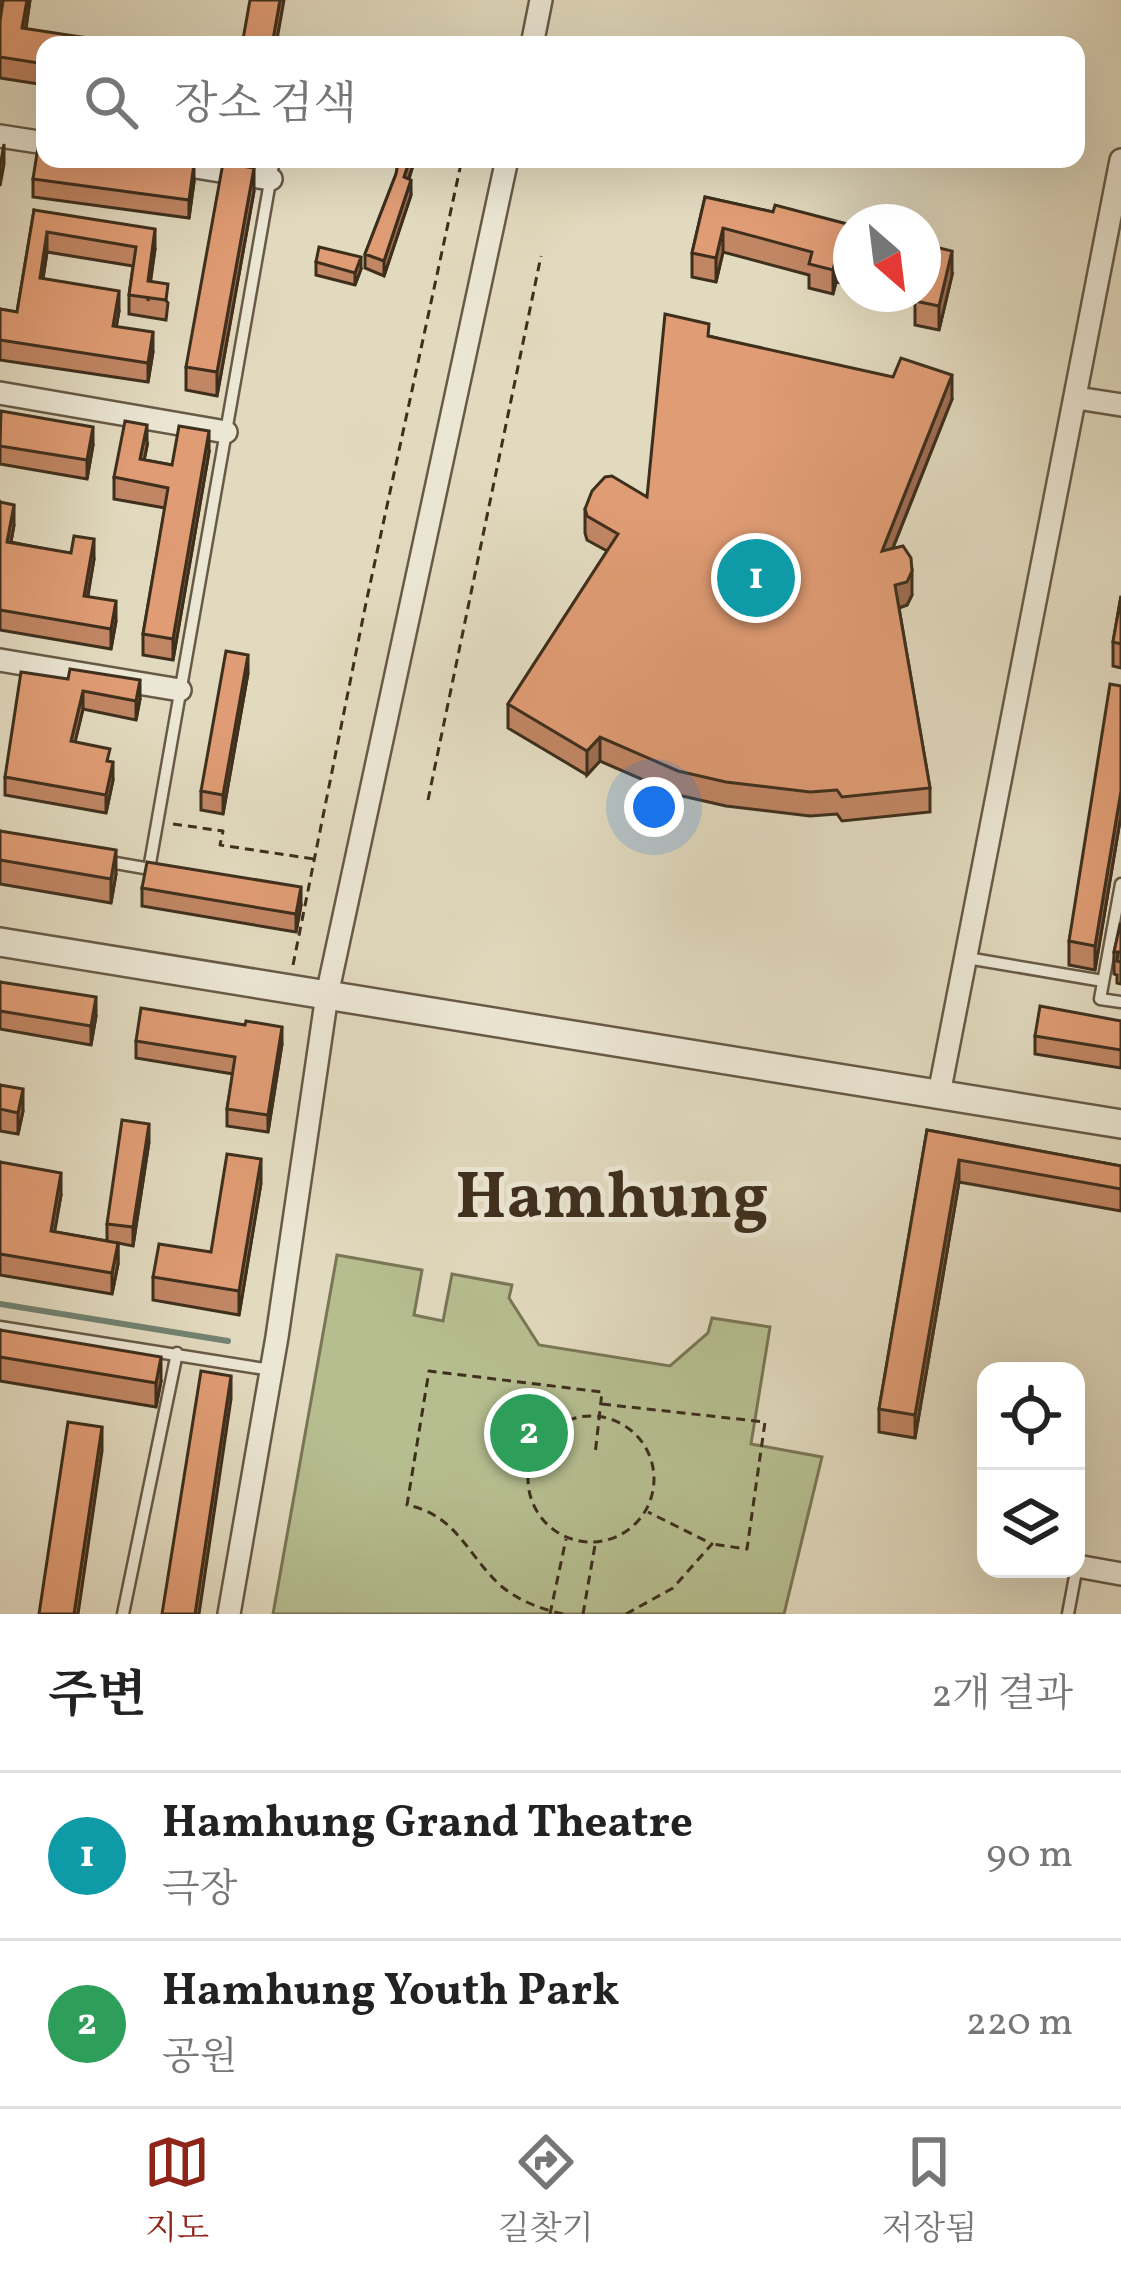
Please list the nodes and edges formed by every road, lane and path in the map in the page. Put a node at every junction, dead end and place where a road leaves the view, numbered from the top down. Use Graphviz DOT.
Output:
graph roads {
  1 [pos="542,0"];
  2 [pos="534,36"];
  3 [pos="0,136"];
  4 [pos="36,142"];
  5 [pos="1121,160"];
  6 [pos="460,168"];
  7 [pos="505,168"];
  8 [pos="272,169"];
  9 [pos="542,256"];
  10 [pos="0,393"];
  11 [pos="1077,398"];
  12 [pos="1121,405"];
  13 [pos="226,433"];
  14 [pos="0,660"];
  15 [pos="180,690"];
  16 [pos="428,800"];
  17 [pos="157,822"];
  18 [pos="85,858"];
  19 [pos="315,859"];
  20 [pos="149,869"];
  21 [pos="171,873"];
  22 [pos="1121,884"];
  23 [pos="0,942"];
  24 [pos="967,958"];
  25 [pos="1103,981"];
  26 [pos="288,990"];
  27 [pos="327,995"];
  28 [pos="1121,1002"];
  29 [pos="939,1094"];
  30 [pos="1121,1124"];
  31 [pos="0,1327"];
  32 [pos="177,1353"];
  33 [pos="272,1370"];
  34 [pos="601,1404"];
  35 [pos="599,1417"];
  36 [pos="595,1455"];
  37 [pos="645,1511"];
  38 [pos="566,1538"];
  39 [pos="596,1543"];
  40 [pos="712,1544"];
  41 [pos="1085,1567"];
  42 [pos="1121,1574"];
  43 [pos="1075,1578"];
  44 [pos="550,1612"];
  45 [pos="122,1614"];
  46 [pos="229,1614"];
  47 [pos="563,1614"];
  48 [pos="583,1614"];
  49 [pos="626,1614"];
  50 [pos="1068,1614"];
  1 -- 2 [label="street"];
  3 -- 4 [label="street"];
  5 -- 11 [label="street"];
  6 -- 19 [label="path"];
  7 -- 27 [label="street"];
  8 -- 13 [label="lane"];
  9 -- 16 [label="path"];
  10 -- 13 [label="street"];
  11 -- 12 [label="street"];
  11 -- 24 [label="street"];
  13 -- 15 [label="lane"];
  14 -- 15 [label="street"];
  15 -- 17 [label="lane"];
  17 -- 19 [label="path"];
  17 -- 20 [label="lane"];
  18 -- 20 [label="lane"];
  19 -- 26 [label="path"];
  20 -- 21 [label="lane"];
  22 -- 25 [label="lane"];
  23 -- 26 [label="street"];
  24 -- 25 [label="lane"];
  24 -- 29 [label="street"];
  25 -- 28 [label="lane"];
  26 -- 27 [label="street"];
  27 -- 29 [label="street"];
  27 -- 33 [label="street"];
  29 -- 30 [label="street"];
  31 -- 32 [label="lane"];
  32 -- 33 [label="lane"];
  32 -- 45 [label="lane"];
  33 -- 46 [label="street"];
  34 -- 35 [label="path"];
  34 -- 40 [label="path"];
  34 -- 44 [label="path"];
  35 -- 36 [label="path"];
  35 -- 37 [label="path"];
  35 -- 38 [label="path"];
  37 -- 39 [label="path"];
  37 -- 40 [label="path"];
  38 -- 39 [label="path"];
  38 -- 44 [label="path"];
  39 -- 48 [label="path"];
  40 -- 49 [label="path"];
  41 -- 42 [label="street"];
  43 -- 50 [label="lane"];
  44 -- 47 [label="path"];
}
